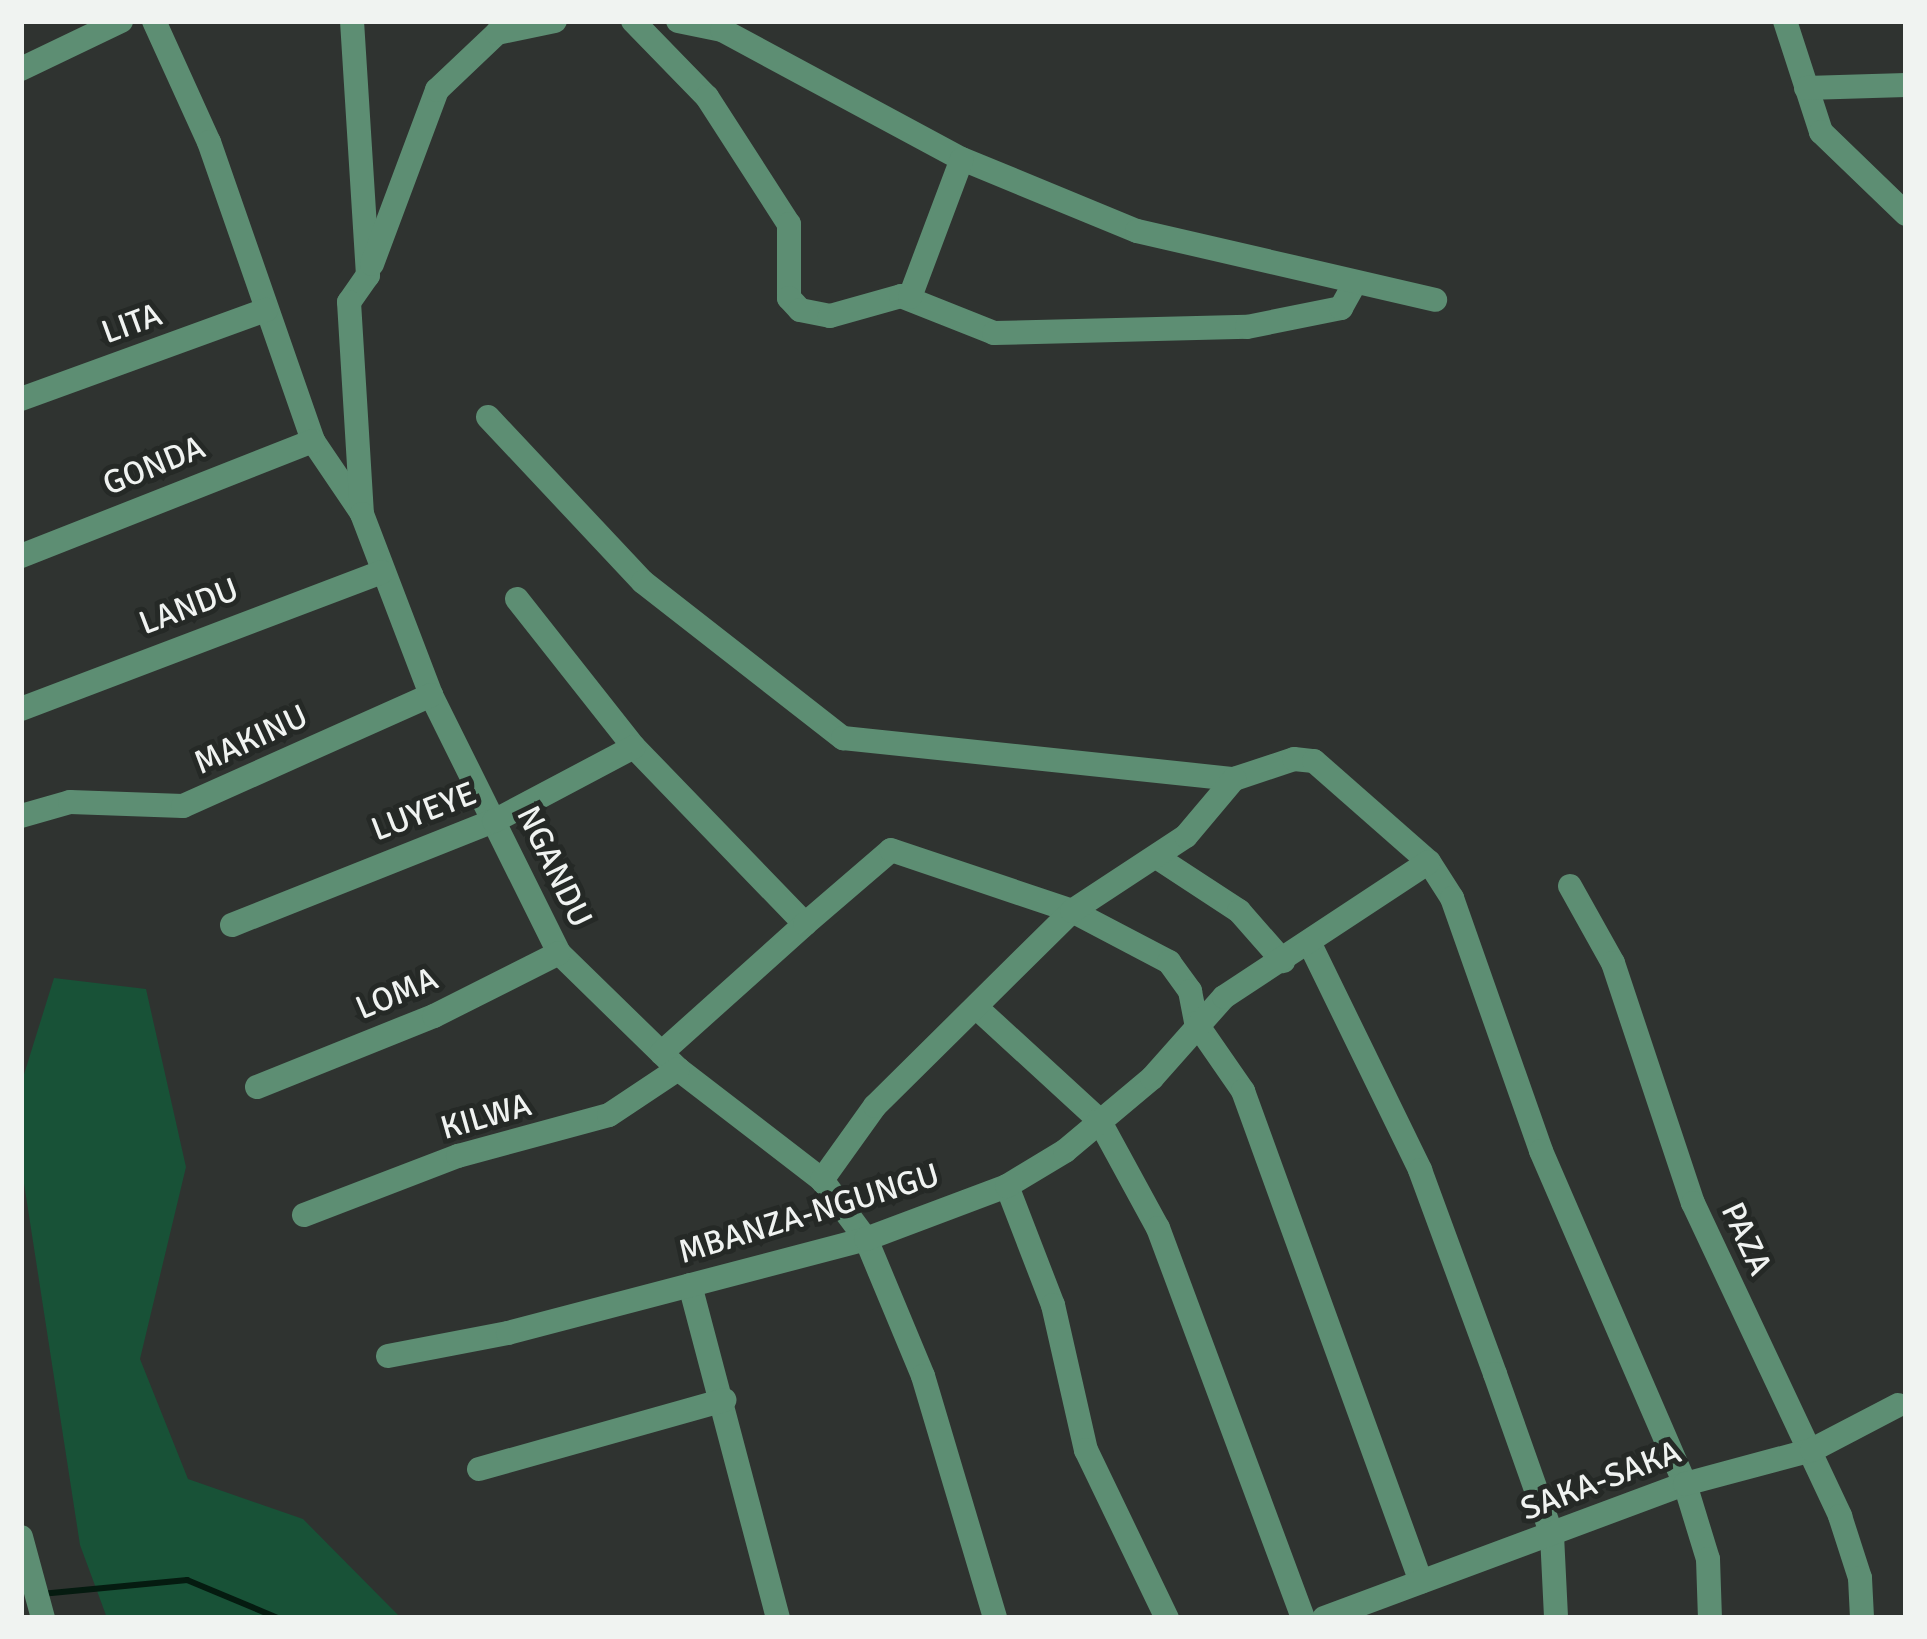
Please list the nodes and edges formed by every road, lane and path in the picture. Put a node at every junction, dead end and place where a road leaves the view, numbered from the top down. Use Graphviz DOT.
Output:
graph roads {
  1 [pos="121,21"];
  2 [pos="154,21"];
  3 [pos="352,21"];
  4 [pos="555,21"];
  5 [pos="633,21"];
  6 [pos="678,21"];
  7 [pos="1785,21"];
  8 [pos="21,69"];
  9 [pos="1906,85"];
  10 [pos="1806,88"];
  11 [pos="962,159"];
  12 [pos="1906,214"];
  13 [pos="368,275"];
  14 [pos="1355,283"];
  15 [pos="910,297"];
  16 [pos="1435,300"];
  17 [pos="266,310"];
  18 [pos="21,398"];
  19 [pos="488,417"];
  20 [pos="313,441"];
  21 [pos="362,514"];
  22 [pos="21,556"];
  23 [pos="382,572"];
  24 [pos="517,599"];
  25 [pos="431,695"];
  26 [pos="21,709"];
  27 [pos="634,747"];
  28 [pos="1234,779"];
  29 [pos="21,816"];
  30 [pos="494,821"];
  31 [pos="1158,858"];
  32 [pos="1429,862"];
  33 [pos="1570,886"];
  34 [pos="1072,911"];
  35 [pos="806,924"];
  36 [pos="232,925"];
  37 [pos="1309,942"];
  38 [pos="560,953"];
  39 [pos="1283,961"];
  40 [pos="978,1009"];
  41 [pos="1196,1023"];
  42 [pos="670,1061"];
  43 [pos="257,1087"];
  44 [pos="1099,1120"];
  45 [pos="822,1180"];
  46 [pos="1007,1186"];
  47 [pos="304,1215"];
  48 [pos="866,1239"];
  49 [pos="690,1285"];
  50 [pos="388,1356"];
  51 [pos="724,1400"];
  52 [pos="1898,1405"];
  53 [pos="1811,1450"];
  54 [pos="479,1469"];
  55 [pos="1684,1484"];
  56 [pos="1552,1535"];
  57 [pos="21,1537"];
  58 [pos="1420,1582"];
  59 [pos="1373,1610"];
  60 [pos="43,1618"];
  61 [pos="778,1618"];
  62 [pos="995,1618"];
  63 [pos="1167,1618"];
  64 [pos="1303,1618"];
  65 [pos="1324,1618"];
  66 [pos="1556,1618"];
  67 [pos="1710,1618"];
  68 [pos="1862,1618"];
  1 -- 8 [label="street"];
  2 -- 17 [label="street"];
  3 -- 13 [label="street, NGANDU"];
  4 -- 13 [label="street"];
  5 -- 15 [label="street"];
  6 -- 11 [label="street"];
  7 -- 10 [label="street"];
  9 -- 10 [label="street"];
  10 -- 12 [label="street"];
  11 -- 14 [label="street"];
  11 -- 15 [label="street"];
  13 -- 21 [label="street, NGANDU"];
  14 -- 15 [label="street"];
  14 -- 16 [label="street"];
  17 -- 18 [label="street, LITA"];
  17 -- 20 [label="street"];
  19 -- 28 [label="street"];
  20 -- 21 [label="street"];
  20 -- 22 [label="street, GONDA"];
  21 -- 23 [label="street, NGANDU"];
  23 -- 25 [label="street, NGANDU"];
  23 -- 26 [label="street, LANDU"];
  24 -- 27 [label="street"];
  25 -- 29 [label="street, MAKINU"];
  25 -- 30 [label="street, NGANDU"];
  27 -- 30 [label="street, LUYEYE"];
  27 -- 35 [label="street"];
  28 -- 31 [label="street"];
  28 -- 32 [label="street"];
  30 -- 36 [label="street, LUYEYE"];
  30 -- 38 [label="street, NGANDU"];
  31 -- 34 [label="street"];
  31 -- 39 [label="street"];
  32 -- 37 [label="street, MBANZA-NGUNGU"];
  32 -- 55 [label="street"];
  33 -- 53 [label="street, PAZA"];
  34 -- 35 [label="street, KILWA"];
  34 -- 40 [label="street"];
  34 -- 41 [label="street"];
  35 -- 42 [label="street, KILWA"];
  37 -- 39 [label="street, MBANZA-NGUNGU"];
  37 -- 56 [label="street"];
  38 -- 42 [label="street, NGANDU"];
  38 -- 43 [label="street, LOMA"];
  39 -- 41 [label="street, MBANZA-NGUNGU"];
  40 -- 44 [label="street"];
  40 -- 45 [label="street"];
  41 -- 44 [label="street, MBANZA-NGUNGU"];
  41 -- 58 [label="street"];
  42 -- 45 [label="street, NGANDU"];
  42 -- 47 [label="street, KILWA"];
  44 -- 46 [label="street, MBANZA-NGUNGU"];
  44 -- 64 [label="street"];
  45 -- 48 [label="street, NGANDU"];
  46 -- 48 [label="street, MBANZA-NGUNGU"];
  46 -- 63 [label="street"];
  48 -- 49 [label="street, MBANZA-NGUNGU"];
  48 -- 62 [label="street, NGANDU"];
  49 -- 50 [label="street, MBANZA-NGUNGU"];
  49 -- 51 [label="street"];
  51 -- 54 [label="street"];
  51 -- 61 [label="street"];
  52 -- 53 [label="street, SAKA-SAKA"];
  53 -- 55 [label="street, SAKA-SAKA"];
  53 -- 68 [label="street, PAZA"];
  55 -- 56 [label="street, SAKA-SAKA"];
  55 -- 67 [label="street"];
  56 -- 58 [label="street, SAKA-SAKA"];
  56 -- 66 [label="street"];
  57 -- 60 [label="street"];
  58 -- 59 [label="street, SAKA-SAKA"];
  59 -- 65 [label="street, SAKA-SAKA"];
}
